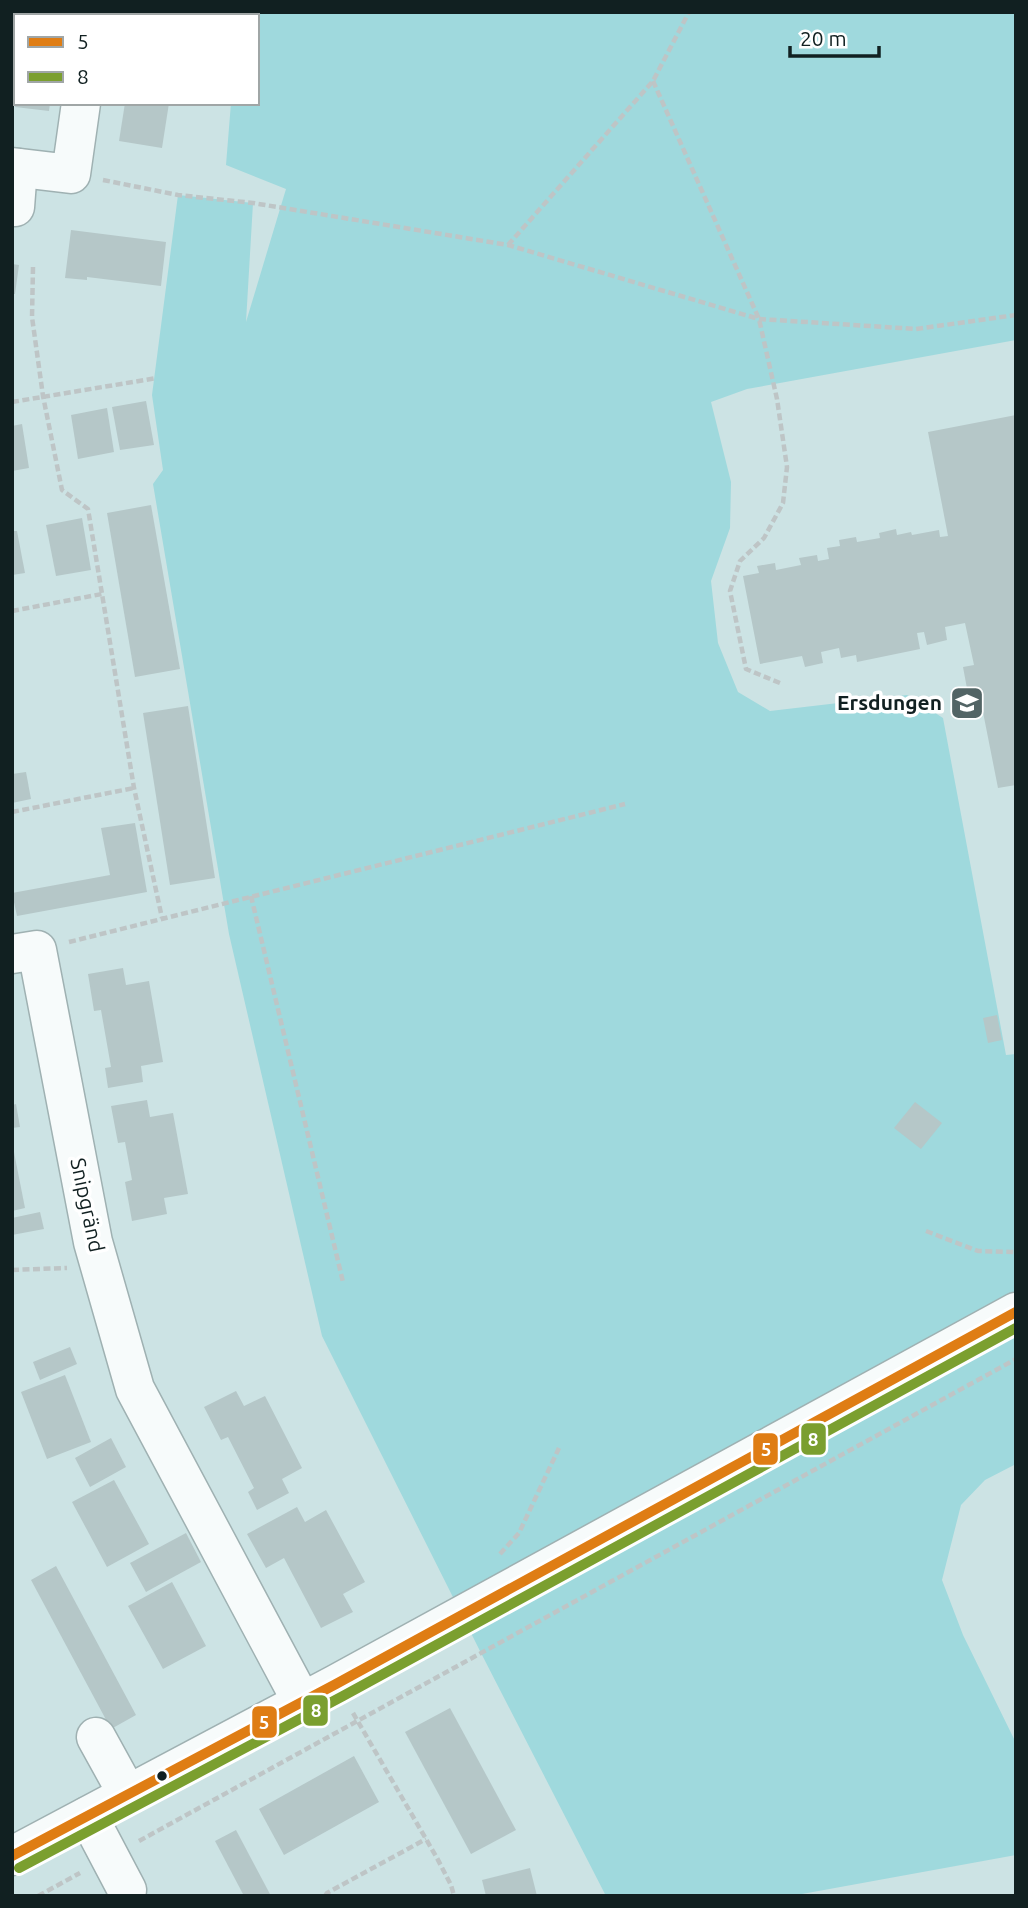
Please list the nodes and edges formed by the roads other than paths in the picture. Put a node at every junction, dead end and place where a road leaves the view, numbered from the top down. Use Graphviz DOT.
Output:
graph roads {
  1 [pos="81,105"];
  2 [pos="15,167"];
  3 [pos="15,206"];
  4 [pos="25,952"];
  5 [pos="1016,1311"];
  6 [pos="302,1702"];
  7 [pos="96,1737"];
  8 [pos="128,1795"];
  9 [pos="88,1816"];
  10 [pos="12,1856"];
  11 [pos="118,1873"];
  1 -- 2 [label="street"];
  2 -- 3 [label="street"];
  4 -- 6 [label="street, Snipgränd"];
  5 -- 6 [label="street"];
  6 -- 8 [label="street"];
  7 -- 8 [label="street"];
  8 -- 9 [label="street"];
  9 -- 10 [label="street"];
  9 -- 11 [label="street"];
}
